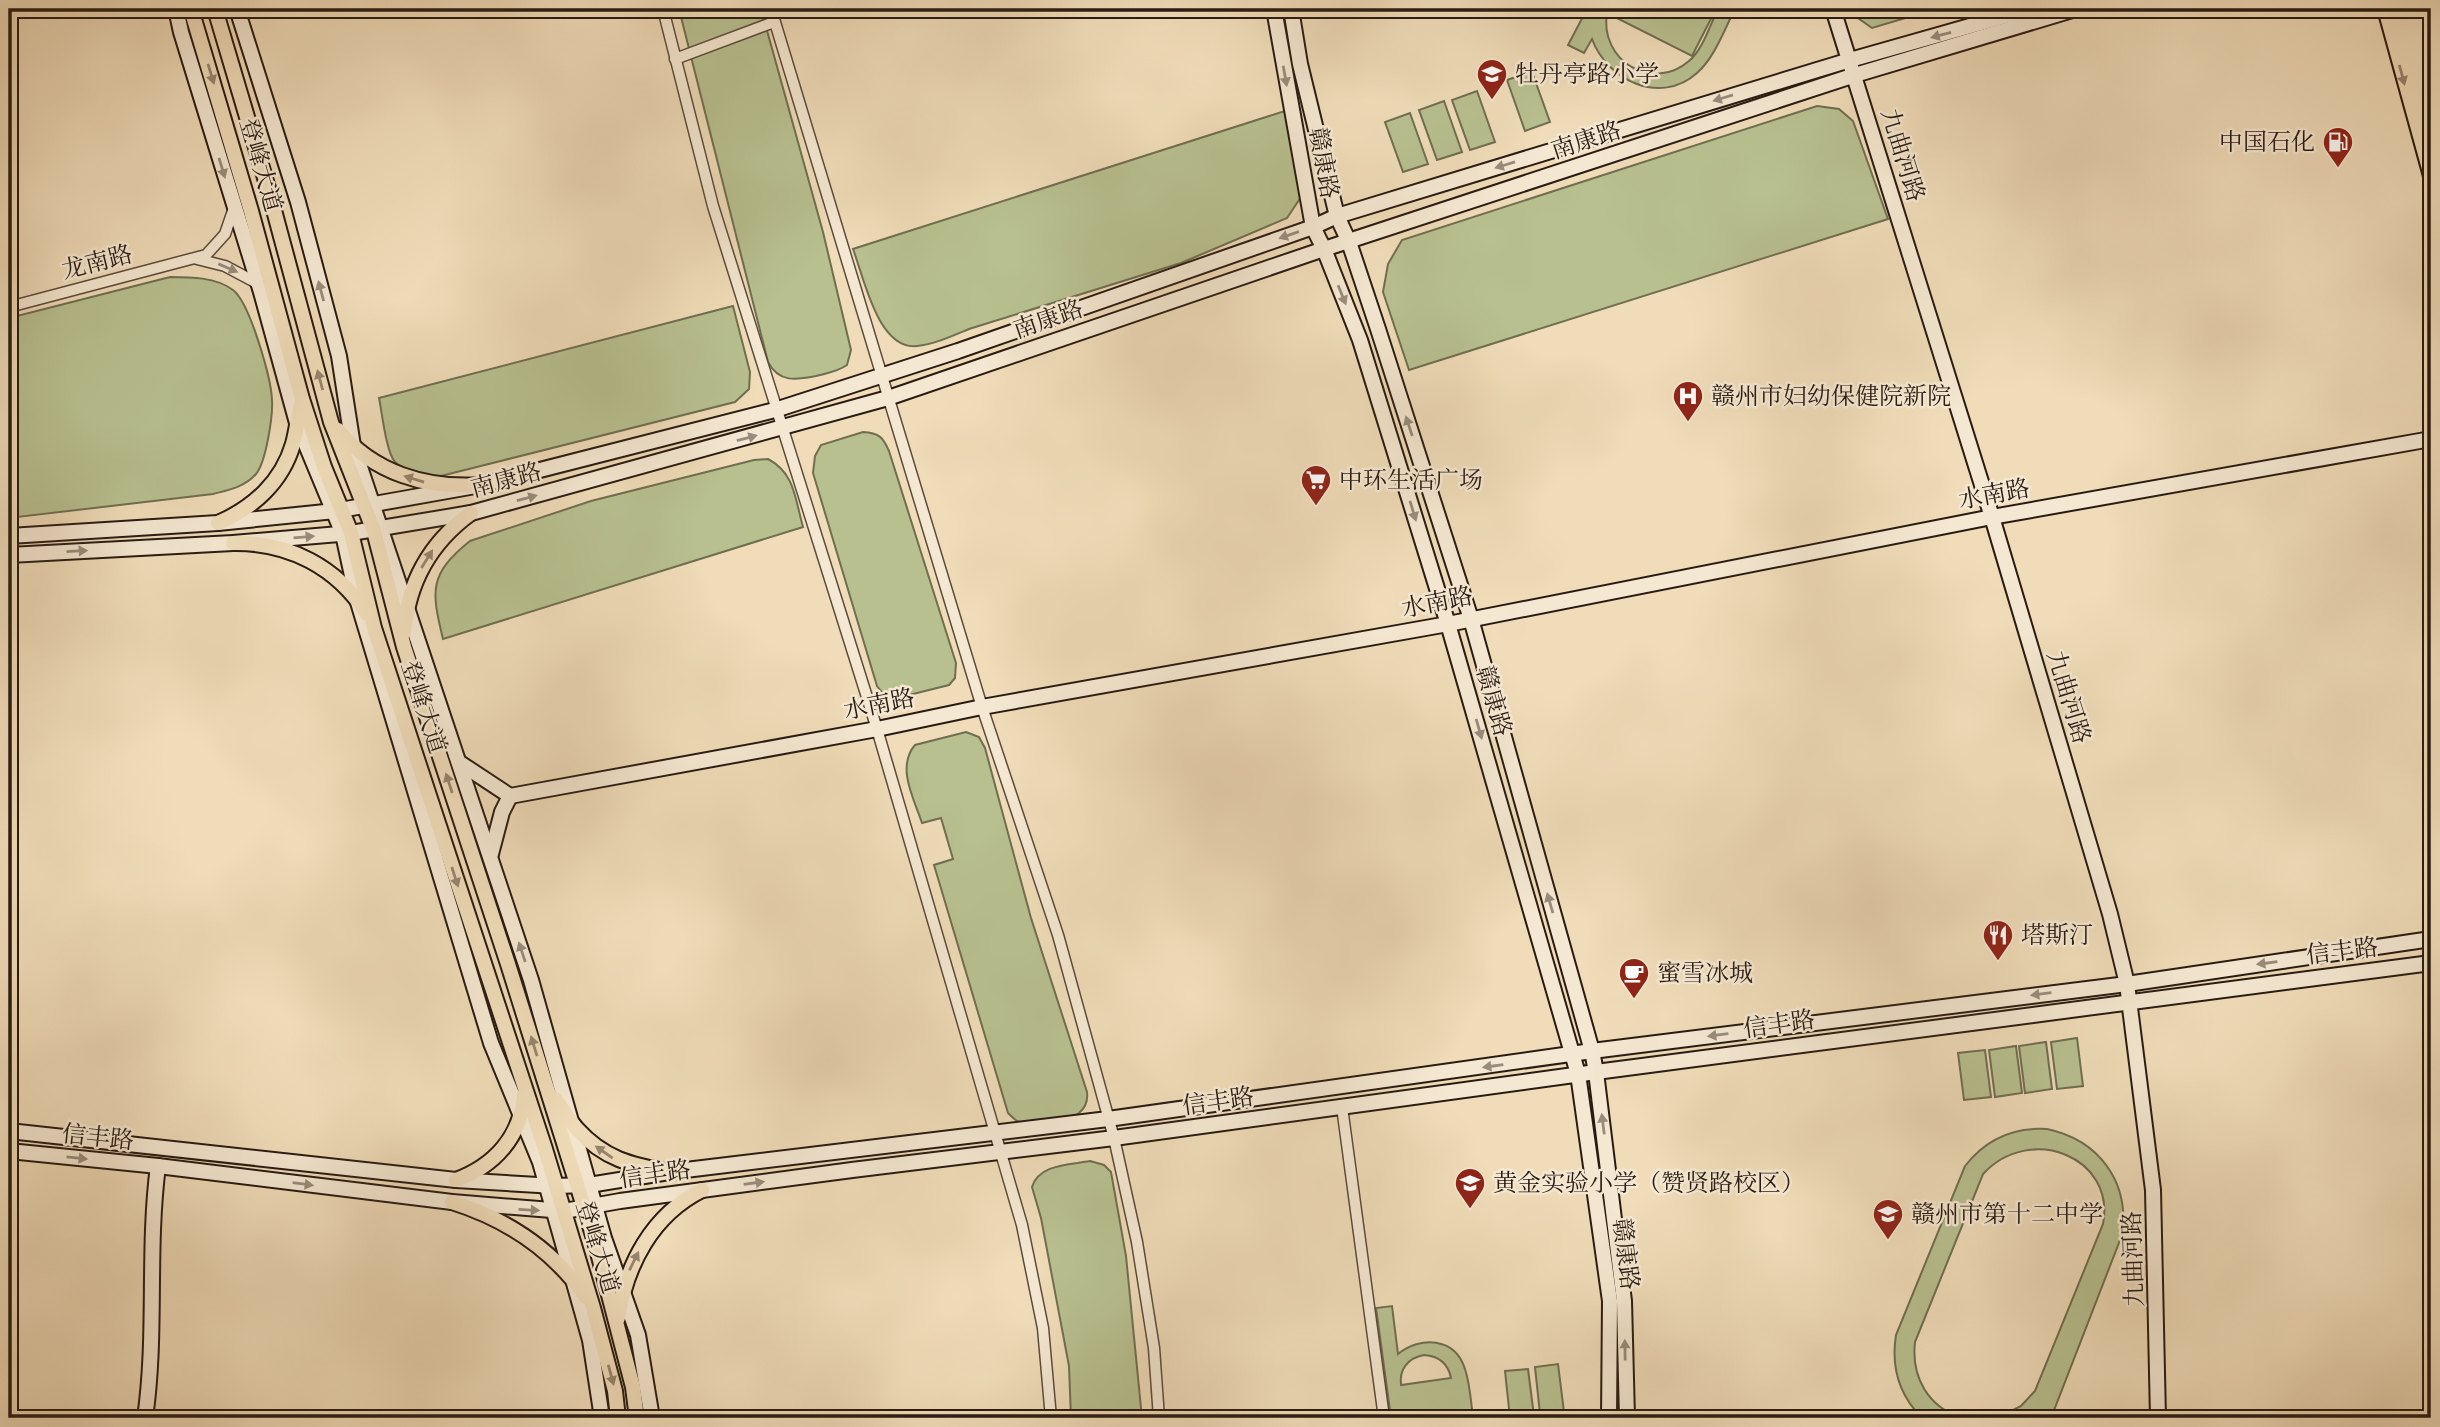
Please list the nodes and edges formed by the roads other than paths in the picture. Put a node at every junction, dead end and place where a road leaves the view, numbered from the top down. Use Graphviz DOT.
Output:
graph roads {
  1 [pos="176,9"];
  2 [pos="191,9"];
  3 [pos="215,9"];
  4 [pos="237,9"];
  5 [pos="663,9"];
  6 [pos="771,9"];
  7 [pos="1274,9"];
  8 [pos="1291,9"];
  9 [pos="1833,9"];
  10 [pos="2030,9"];
  11 [pos="2076,9"];
  12 [pos="2385,9"];
  13 [pos="2398,9"];
  14 [pos="2416,9"];
  15 [pos="774,22"];
  16 [pos="675,59"];
  17 [pos="1850,60"];
  18 [pos="2431,64"];
  19 [pos="1854,75"];
  20 [pos="2431,122"];
  21 [pos="2431,176"];
  22 [pos="234,208"];
  23 [pos="1337,216"];
  24 [pos="1313,227"];
  25 [pos="1349,242"];
  26 [pos="1324,249"];
  27 [pos="197,259"];
  28 [pos="257,283"];
  29 [pos="9,307"];
  30 [pos="881,375"];
  31 [pos="888,398"];
  32 [pos="302,399"];
  33 [pos="775,410"];
  34 [pos="331,422"];
  35 [pos="297,424"];
  36 [pos="782,428"];
  37 [pos="2431,439"];
  38 [pos="353,446"];
  39 [pos="481,485"];
  40 [pos="369,506"];
  41 [pos="338,511"];
  42 [pos="471,513"];
  43 [pos="1992,517"];
  44 [pos="218,523"];
  45 [pos="377,530"];
  46 [pos="347,534"];
  47 [pos="9,536"];
  48 [pos="233,543"];
  49 [pos="9,555"];
  50 [pos="357,599"];
  51 [pos="407,607"];
  52 [pos="1471,619"];
  53 [pos="1448,624"];
  54 [pos="374,628"];
  55 [pos="404,647"];
  56 [pos="982,707"];
  57 [pos="877,729"];
  58 [pos="460,763"];
  59 [pos="510,796"];
  60 [pos="491,855"];
  61 [pos="2431,939"];
  62 [pos="2431,963"];
  63 [pos="2127,984"];
  64 [pos="2129,1001"];
  65 [pos="1592,1051"];
  66 [pos="1573,1055"];
  67 [pos="1596,1072"];
  68 [pos="1578,1074"];
  69 [pos="547,1089"];
  70 [pos="525,1091"];
  71 [pos="1342,1107"];
  72 [pos="521,1115"];
  73 [pos="1108,1119"];
  74 [pos="574,1125"];
  75 [pos="9,1131"];
  76 [pos="994,1133"];
  77 [pos="1114,1138"];
  78 [pos="9,1151"];
  79 [pos="1000,1151"];
  80 [pos="158,1166"];
  81 [pos="669,1172"];
  82 [pos="456,1180"];
  83 [pos="583,1185"];
  84 [pos="551,1186"];
  85 [pos="702,1190"];
  86 [pos="452,1202"];
  87 [pos="589,1208"];
  88 [pos="559,1211"];
  89 [pos="574,1281"];
  90 [pos="623,1292"];
  91 [pos="593,1307"];
  92 [pos="617,1327"];
  93 [pos="145,1418"];
  94 [pos="602,1418"];
  95 [pos="618,1418"];
  96 [pos="637,1418"];
  97 [pos="652,1418"];
  98 [pos="1051,1418"];
  99 [pos="1159,1418"];
  100 [pos="1384,1418"];
  101 [pos="1609,1418"];
  102 [pos="1627,1418"];
  103 [pos="2158,1418"];
  1 -- 22 [label="main road, one-way"];
  2 -- 32 [label="main road, 登峰大道, one-way"];
  34 -- 3 [label="main road, 登峰大道, one-way"];
  38 -- 4 [label="main road, one-way"];
  5 -- 16 [label="street"];
  6 -- 15 [label="street"];
  7 -- 24 [label="main road, 赣康路, one-way"];
  8 -- 23 [label="main road, 赣康路"];
  9 -- 17 [label="main road, 九曲河路"];
  10 -- 17 [label="main road, 南康路, one-way"];
  11 -- 19 [label="main road, 南康路"];
  12 -- 21 [label="main road, one-way"];
  13 -- 20 [label="highway"];
  14 -- 18 [label="highway"];
  15 -- 16 [label="street"];
  15 -- 30 [label="street"];
  16 -- 33 [label="street"];
  17 -- 19 [label="main road, 九曲河路"];
  17 -- 23 [label="main road, 南康路, one-way"];
  19 -- 25 [label="main road, 南康路"];
  19 -- 43 [label="main road, 九曲河路"];
  22 -- 27 [label="street"];
  22 -- 28 [label="main road"];
  23 -- 24 [label="main road, 南康路"];
  23 -- 25 [label="main road, 赣康路"];
  24 -- 26 [label="main road, 赣康路"];
  24 -- 30 [label="main road, 南康路, one-way"];
  25 -- 26 [label="main road, 南康路"];
  52 -- 25 [label="main road, 赣康路, one-way"];
  26 -- 31 [label="main road, 南康路"];
  26 -- 53 [label="main road, 赣康路, one-way"];
  27 -- 28 [label="street, one-way"];
  27 -- 29 [label="street, 龙南路"];
  28 -- 35 [label="main road"];
  30 -- 31 [label="street"];
  30 -- 33 [label="main road, 南康路"];
  31 -- 36 [label="main road, 南康路"];
  31 -- 56 [label="street"];
  32 -- 35 [label="main road"];
  32 -- 41 [label="main road, 登峰大道"];
  33 -- 36 [label="street"];
  33 -- 39 [label="main road, 南康路"];
  34 -- 38 [label="main road"];
  34 -- 40 [label="main road, 登峰大道"];
  35 -- 41 [label="main road"];
  35 -- 44 [label="main road"];
  42 -- 36 [label="main road, 南康路, one-way"];
  36 -- 57 [label="street"];
  37 -- 43 [label="main road, 水南路"];
  39 -- 38 [label="main road, one-way"];
  38 -- 40 [label="main road"];
  39 -- 40 [label="main road, 南康路"];
  40 -- 41 [label="main road, 南康路"];
  40 -- 45 [label="main road, 登峰大道"];
  41 -- 44 [label="main road, 南康路"];
  41 -- 46 [label="main road, 登峰大道"];
  42 -- 45 [label="main road, 南康路"];
  51 -- 42 [label="main road, one-way"];
  43 -- 52 [label="main road, 水南路"];
  43 -- 63 [label="main road, 九曲河路"];
  44 -- 47 [label="main road, 南康路"];
  45 -- 46 [label="main road, 南康路"];
  45 -- 51 [label="main road"];
  45 -- 55 [label="main road, 登峰大道"];
  48 -- 46 [label="main road, 南康路, one-way"];
  46 -- 50 [label="main road"];
  46 -- 54 [label="main road, 登峰大道"];
  49 -- 48 [label="main road, 南康路, one-way"];
  48 -- 50 [label="main road"];
  50 -- 54 [label="main road"];
  50 -- 72 [label="main road"];
  51 -- 55 [label="main road"];
  51 -- 58 [label="main road"];
  52 -- 53 [label="main road, 水南路"];
  65 -- 52 [label="main road, 赣康路, one-way"];
  53 -- 56 [label="main road, 水南路"];
  53 -- 66 [label="main road, 赣康路, one-way"];
  54 -- 70 [label="main road, 登峰大道, one-way"];
  69 -- 55 [label="main road, 登峰大道, one-way"];
  56 -- 57 [label="main road, 水南路"];
  56 -- 73 [label="street"];
  57 -- 59 [label="main road, 水南路"];
  57 -- 76 [label="street"];
  58 -- 59 [label="main road"];
  58 -- 60 [label="main road"];
  59 -- 60 [label="main road"];
  74 -- 60 [label="main road, one-way"];
  61 -- 63 [label="main road, 信丰路, one-way"];
  62 -- 64 [label="main road, 信丰路"];
  63 -- 64 [label="main road, 九曲河路"];
  63 -- 65 [label="main road, 信丰路, one-way"];
  64 -- 67 [label="main road, 信丰路"];
  64 -- 103 [label="main road, 九曲河路"];
  65 -- 66 [label="main road, 信丰路"];
  65 -- 67 [label="main road, 赣康路"];
  66 -- 68 [label="main road, 赣康路"];
  66 -- 73 [label="main road, 信丰路, one-way"];
  67 -- 68 [label="main road, 信丰路"];
  102 -- 67 [label="main road, 赣康路, one-way"];
  68 -- 71 [label="main road, 信丰路"];
  68 -- 101 [label="main road, 赣康路"];
  69 -- 74 [label="main road"];
  69 -- 83 [label="main road, 登峰大道"];
  70 -- 72 [label="main road"];
  70 -- 84 [label="main road, 登峰大道"];
  71 -- 77 [label="main road, 信丰路"];
  71 -- 100 [label="street"];
  72 -- 82 [label="main road"];
  72 -- 84 [label="main road"];
  73 -- 76 [label="main road, 信丰路"];
  73 -- 77 [label="street"];
  81 -- 74 [label="main road, one-way"];
  74 -- 83 [label="main road"];
  75 -- 82 [label="main road, 信丰路"];
  76 -- 79 [label="street"];
  76 -- 81 [label="main road, 信丰路"];
  77 -- 79 [label="main road, 信丰路"];
  77 -- 99 [label="street"];
  78 -- 80 [label="main road, 信丰路, one-way"];
  85 -- 79 [label="main road, 信丰路, one-way"];
  79 -- 98 [label="street"];
  80 -- 86 [label="main road, 信丰路, one-way"];
  80 -- 93 [label="main road"];
  81 -- 83 [label="main road, 信丰路"];
  82 -- 84 [label="main road, 信丰路"];
  83 -- 84 [label="main road, 信丰路"];
  83 -- 87 [label="main road, 登峰大道"];
  84 -- 88 [label="main road, 登峰大道"];
  85 -- 87 [label="main road, 信丰路"];
  90 -- 85 [label="main road, one-way"];
  86 -- 88 [label="main road, 信丰路, one-way"];
  86 -- 89 [label="main road"];
  87 -- 88 [label="main road, 信丰路"];
  87 -- 90 [label="main road"];
  87 -- 92 [label="main road, 登峰大道"];
  88 -- 89 [label="main road"];
  88 -- 91 [label="main road, 登峰大道"];
  89 -- 91 [label="main road"];
  89 -- 94 [label="main road"];
  90 -- 92 [label="main road"];
  90 -- 97 [label="main road"];
  91 -- 95 [label="main road, 登峰大道, one-way"];
  92 -- 96 [label="main road, 登峰大道"];
}
